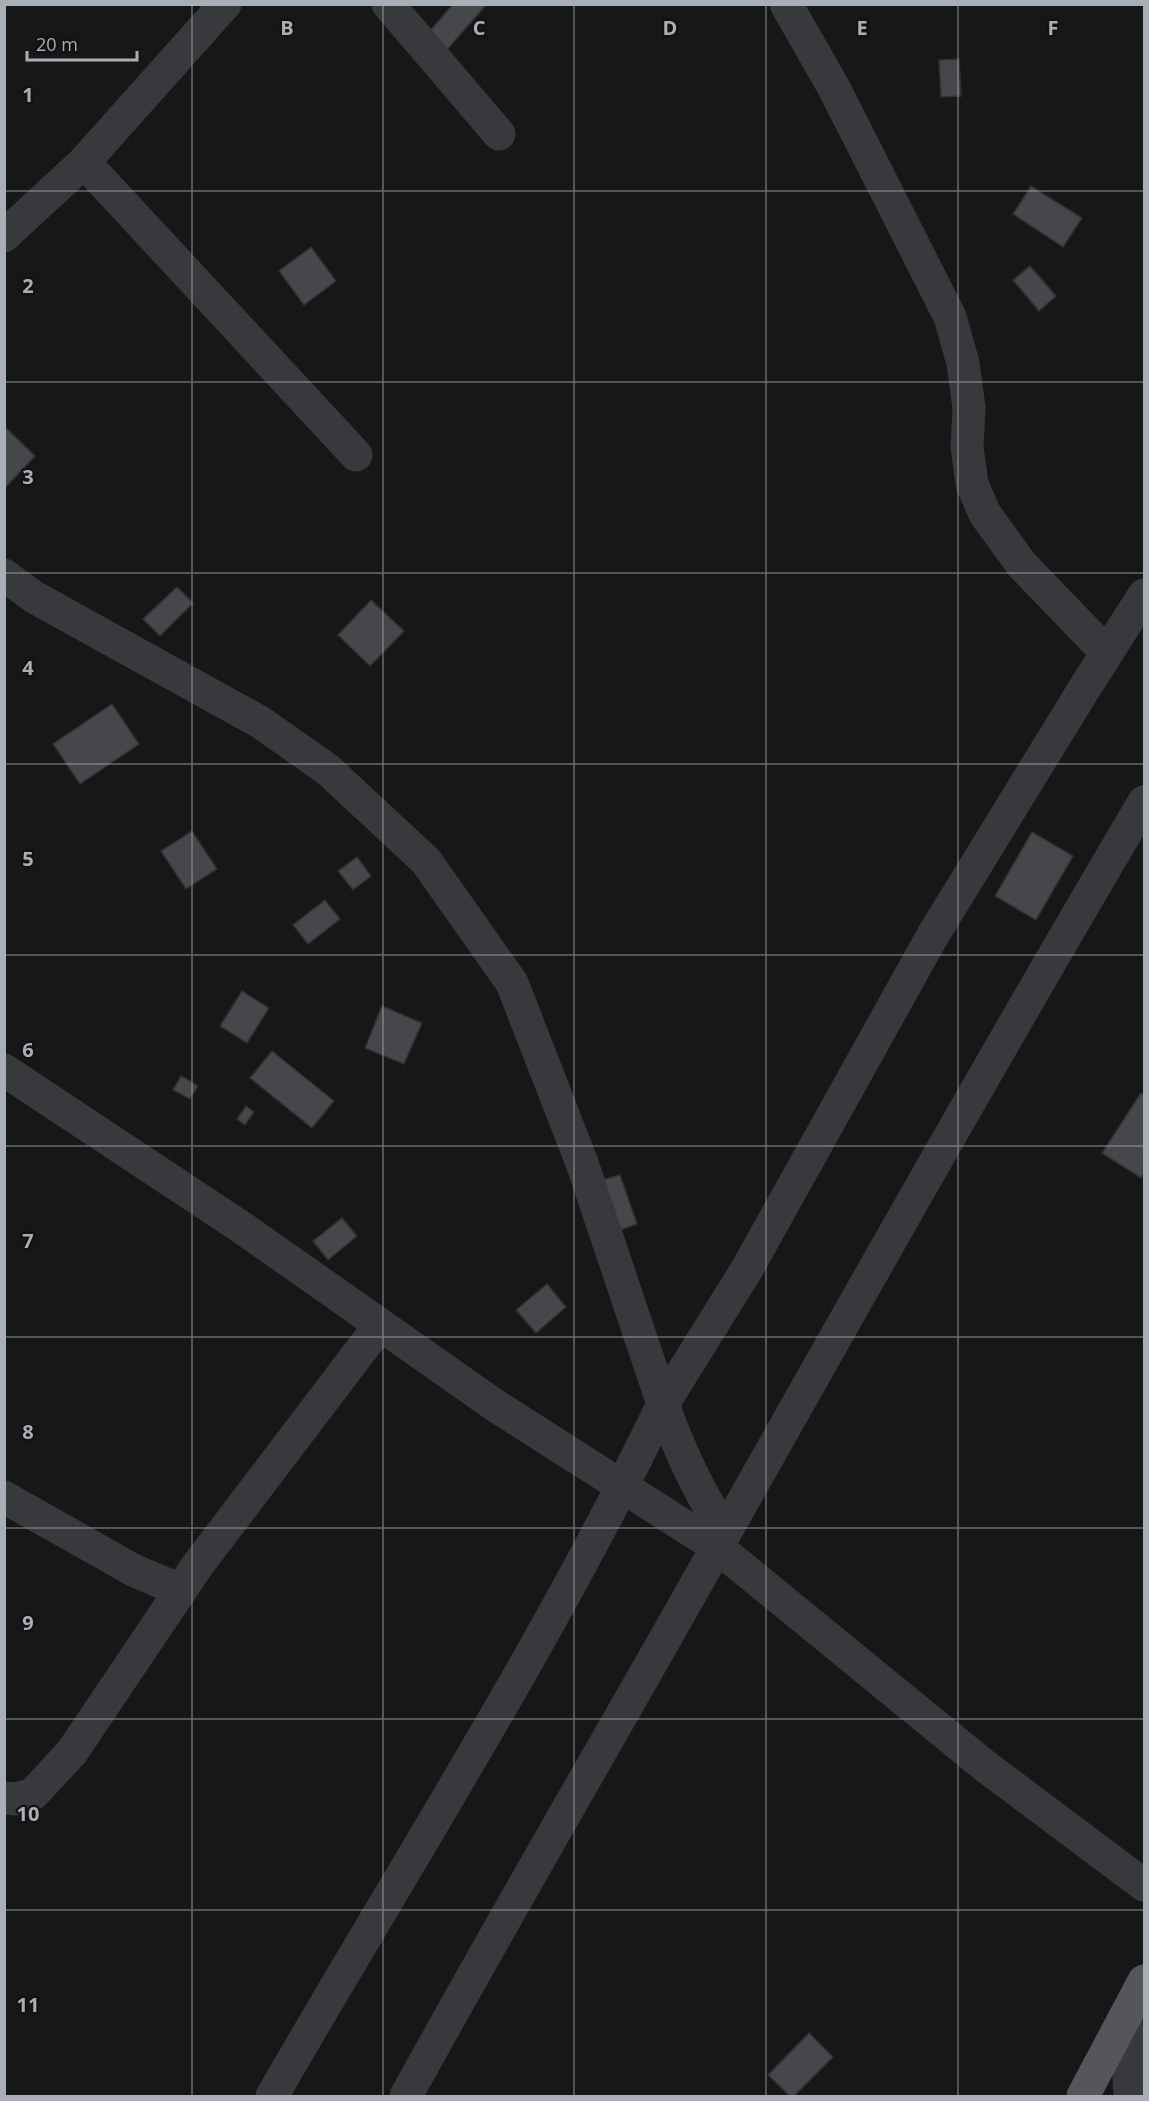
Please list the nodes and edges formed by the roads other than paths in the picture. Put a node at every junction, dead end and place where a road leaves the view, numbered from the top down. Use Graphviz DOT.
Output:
graph roads {
  1 [pos="225,4"];
  2 [pos="388,4"];
  3 [pos="786,4"];
  4 [pos="499,134"];
  5 [pos="84,162"];
  6 [pos="4,236"];
  7 [pos="356,455"];
  8 [pos="4,575"];
  9 [pos="1144,595"];
  10 [pos="1107,654"];
  11 [pos="1144,802"];
  12 [pos="4,1070"];
  13 [pos="380,1325"];
  14 [pos="663,1404"];
  15 [pos="622,1489"];
  16 [pos="4,1497"];
  17 [pos="721,1540"];
  18 [pos="180,1590"];
  19 [pos="4,1797"];
  20 [pos="1144,1885"];
  21 [pos="1144,1981"];
  22 [pos="1126,2020"];
  23 [pos="272,2097"];
  24 [pos="406,2097"];
  25 [pos="1083,2097"];
  26 [pos="1130,2097"];
  1 -- 5 [label="street"];
  2 -- 4 [label="street"];
  3 -- 10 [label="street"];
  5 -- 6 [label="street"];
  5 -- 7 [label="street"];
  8 -- 14 [label="street"];
  9 -- 10 [label="street"];
  10 -- 14 [label="street"];
  11 -- 17 [label="street"];
  12 -- 13 [label="street"];
  13 -- 15 [label="street"];
  13 -- 18 [label="street"];
  14 -- 15 [label="street"];
  14 -- 17 [label="street"];
  15 -- 17 [label="street"];
  15 -- 23 [label="street"];
  16 -- 18 [label="street"];
  17 -- 20 [label="street"];
  17 -- 24 [label="street"];
  18 -- 19 [label="street"];
  21 -- 22 [label="main road"];
  22 -- 25 [label="main road"];
  22 -- 26 [label="street"];
}
